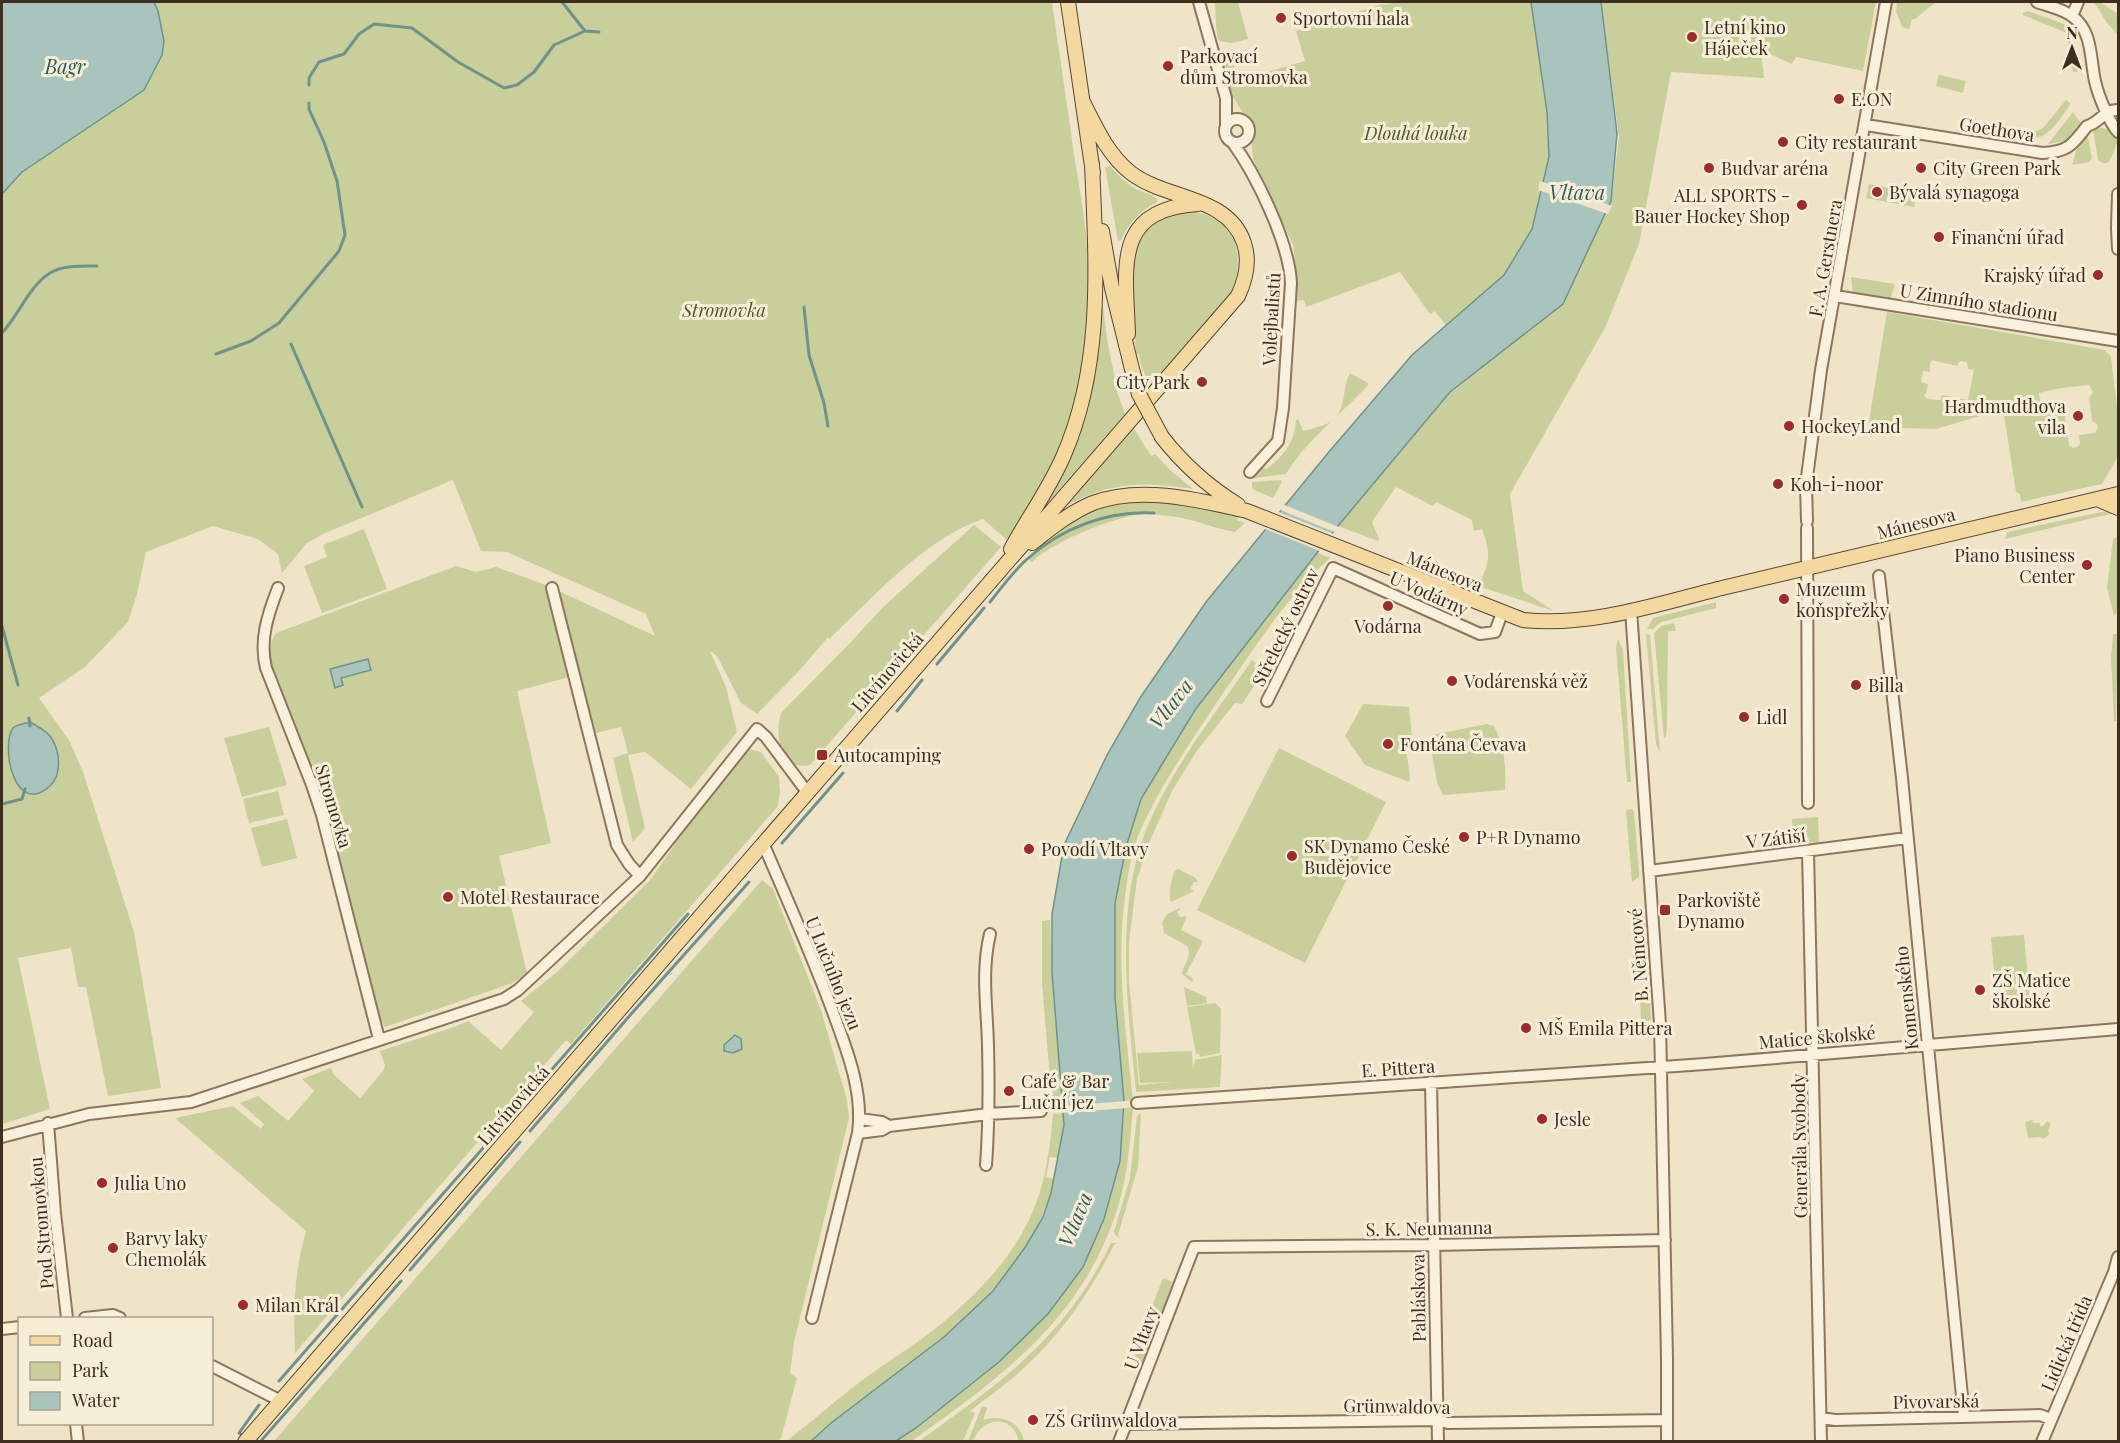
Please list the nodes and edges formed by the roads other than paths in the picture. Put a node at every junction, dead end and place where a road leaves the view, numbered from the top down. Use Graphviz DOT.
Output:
graph roads {
  1 [pos="1068,2"];
  2 [pos="1199,2"];
  3 [pos="1887,2"];
  4 [pos="2037,2"];
  5 [pos="2078,2"];
  6 [pos="2072,16"];
  7 [pos="1226,98"];
  8 [pos="1083,102"];
  9 [pos="2118,110"];
  10 [pos="2107,112"];
  11 [pos="2118,117"];
  12 [pos="1239,119"];
  13 [pos="1226,125"];
  14 [pos="1866,125"];
  15 [pos="2118,132"];
  16 [pos="1247,138"];
  17 [pos="1233,142"];
  18 [pos="1092,164"];
  19 [pos="1249,165"];
  20 [pos="2118,194"];
  21 [pos="1203,204"];
  22 [pos="2118,249"];
  23 [pos="1835,296"];
  24 [pos="2118,341"];
  25 [pos="1129,354"];
  26 [pos="1250,472"];
  27 [pos="2118,485"];
  28 [pos="2118,494"];
  29 [pos="2097,499"];
  30 [pos="2118,508"];
  31 [pos="1251,512"];
  32 [pos="1808,567"];
  33 [pos="1333,568"];
  34 [pos="1880,576"];
  35 [pos="994,577"];
  36 [pos="278,588"];
  37 [pos="552,588"];
  38 [pos="1631,610"];
  39 [pos="1502,613"];
  40 [pos="1268,701"];
  41 [pos="807,792"];
  42 [pos="1808,802"];
  43 [pos="1907,838"];
  44 [pos="763,843"];
  45 [pos="1808,851"];
  46 [pos="1649,872"];
  47 [pos="640,876"];
  48 [pos="990,934"];
  49 [pos="2118,1029"];
  50 [pos="379,1039"];
  51 [pos="1927,1045"];
  52 [pos="1813,1054"];
  53 [pos="1662,1067"];
  54 [pos="1431,1082"];
  55 [pos="1137,1103"];
  56 [pos="1041,1111"];
  57 [pos="988,1114"];
  58 [pos="860,1119"];
  59 [pos="48,1123"];
  60 [pos="889,1126"];
  61 [pos="858,1133"];
  62 [pos="2,1137"];
  63 [pos="986,1165"];
  64 [pos="1665,1240"];
  65 [pos="1434,1245"];
  66 [pos="1194,1247"];
  67 [pos="2118,1257"];
  68 [pos="67,1317"];
  69 [pos="94,1317"];
  70 [pos="118,1317"];
  71 [pos="812,1318"];
  72 [pos="18,1327"];
  73 [pos="2,1329"];
  74 [pos="213,1367"];
  75 [pos="281,1401"];
  76 [pos="1964,1417"];
  77 [pos="1821,1418"];
  78 [pos="2051,1419"];
  79 [pos="1437,1420"];
  80 [pos="1667,1420"];
  81 [pos="1126,1424"];
  82 [pos="76,1425"];
  83 [pos="78,1442"];
  84 [pos="246,1442"];
  85 [pos="1119,1442"];
  86 [pos="1438,1442"];
  87 [pos="1667,1442"];
  88 [pos="1821,1442"];
  89 [pos="2042,1442"];
  1 -- 8 [label="main road"];
  2 -- 7 [label="street, Volejbalistů"];
  3 -- 14 [label="street, F. A. Gerstnera"];
  4 -- 6 [label="street"];
  5 -- 6 [label="street"];
  6 -- 10 [label="street"];
  7 -- 12 [label="street, Volejbalistů"];
  7 -- 13 [label="street, Volejbalistů"];
  8 -- 18 [label="main road"];
  8 -- 21 [label="main road"];
  9 -- 10 [label="street"];
  10 -- 11 [label="street"];
  10 -- 14 [label="street, Goethova"];
  10 -- 15 [label="street"];
  12 -- 13 [label="street"];
  12 -- 16 [label="street, Volejbalistů"];
  13 -- 17 [label="street, Volejbalistů"];
  14 -- 23 [label="street, F. A. Gerstnera"];
  16 -- 17 [label="street"];
  16 -- 19 [label="street, Volejbalistů"];
  17 -- 19 [label="street, Volejbalistů"];
  18 -- 25 [label="main road"];
  18 -- 35 [label="main road"];
  19 -- 26 [label="street, Volejbalistů"];
  20 -- 22 [label="street"];
  21 -- 25 [label="main road"];
  21 -- 35 [label="main road"];
  23 -- 24 [label="street, U Zimního stadionu"];
  23 -- 32 [label="street, F. A. Gerstnera"];
  25 -- 31 [label="main road, bridge"];
  27 -- 29 [label="main road"];
  28 -- 29 [label="main road, Mánesova"];
  29 -- 30 [label="main road"];
  29 -- 32 [label="main road, Mánesova"];
  31 -- 35 [label="main road"];
  31 -- 39 [label="main road, Mánesova"];
  32 -- 38 [label="main road, Mánesova"];
  32 -- 42 [label="street, F. A. Gerstnera"];
  33 -- 39 [label="street, U Vodárny"];
  33 -- 40 [label="street, Střelecký ostrov"];
  34 -- 43 [label="street, Komenského"];
  35 -- 41 [label="main road, Litvínovická"];
  36 -- 50 [label="street, Stromovka"];
  37 -- 47 [label="street"];
  38 -- 39 [label="main road, Mánesova"];
  38 -- 46 [label="street, B. Němcové"];
  41 -- 44 [label="main road, Litvínovická"];
  41 -- 47 [label="street"];
  43 -- 45 [label="street, V Zátiší"];
  43 -- 51 [label="street, Komenského"];
  44 -- 58 [label="street, U Lučního jezu"];
  44 -- 75 [label="main road, Litvínovická"];
  45 -- 46 [label="street, V Zátiší"];
  45 -- 52 [label="street, Generála Svobody"];
  46 -- 53 [label="street, B. Němcové"];
  47 -- 50 [label="street"];
  48 -- 57 [label="street"];
  49 -- 51 [label="street, Matice školské"];
  50 -- 59 [label="street"];
  51 -- 52 [label="street, Matice školské"];
  51 -- 76 [label="street, Komenského"];
  52 -- 53 [label="street, Matice školské"];
  52 -- 77 [label="street, Generála Svobody"];
  53 -- 54 [label="street, E. Pittera"];
  53 -- 64 [label="street, B. Němcové"];
  54 -- 55 [label="street, E. Pittera"];
  54 -- 65 [label="street, Pabláskova"];
  56 -- 57 [label="street"];
  57 -- 60 [label="street"];
  57 -- 63 [label="street"];
  58 -- 60 [label="street"];
  58 -- 61 [label="street, U Lučního jezu"];
  59 -- 62 [label="street"];
  59 -- 68 [label="street, Pod Stromovkou"];
  60 -- 61 [label="street"];
  61 -- 71 [label="street, U Lučního jezu"];
  64 -- 65 [label="street, S. K. Neumanna"];
  64 -- 80 [label="street, B. Němcové"];
  65 -- 66 [label="street, S. K. Neumanna"];
  65 -- 79 [label="street, Pabláskova"];
  66 -- 81 [label="street, U Vltavy"];
  67 -- 78 [label="street, Lidická třída"];
  69 -- 70 [label="street"];
  72 -- 73 [label="street"];
  74 -- 75 [label="street"];
  75 -- 84 [label="main road, Litvínovická"];
  76 -- 77 [label="street, Pivovarská"];
  76 -- 78 [label="street, Pivovarská"];
  77 -- 88 [label="street, Generála Svobody"];
  78 -- 89 [label="street, Lidická třída"];
  79 -- 80 [label="street, Grünwaldova"];
  79 -- 81 [label="street, Grünwaldova"];
  79 -- 86 [label="street, Pabláskova"];
  80 -- 87 [label="street, B. Němcové"];
  81 -- 85 [label="street, U Vltavy"];
  82 -- 83 [label="street"];
}
